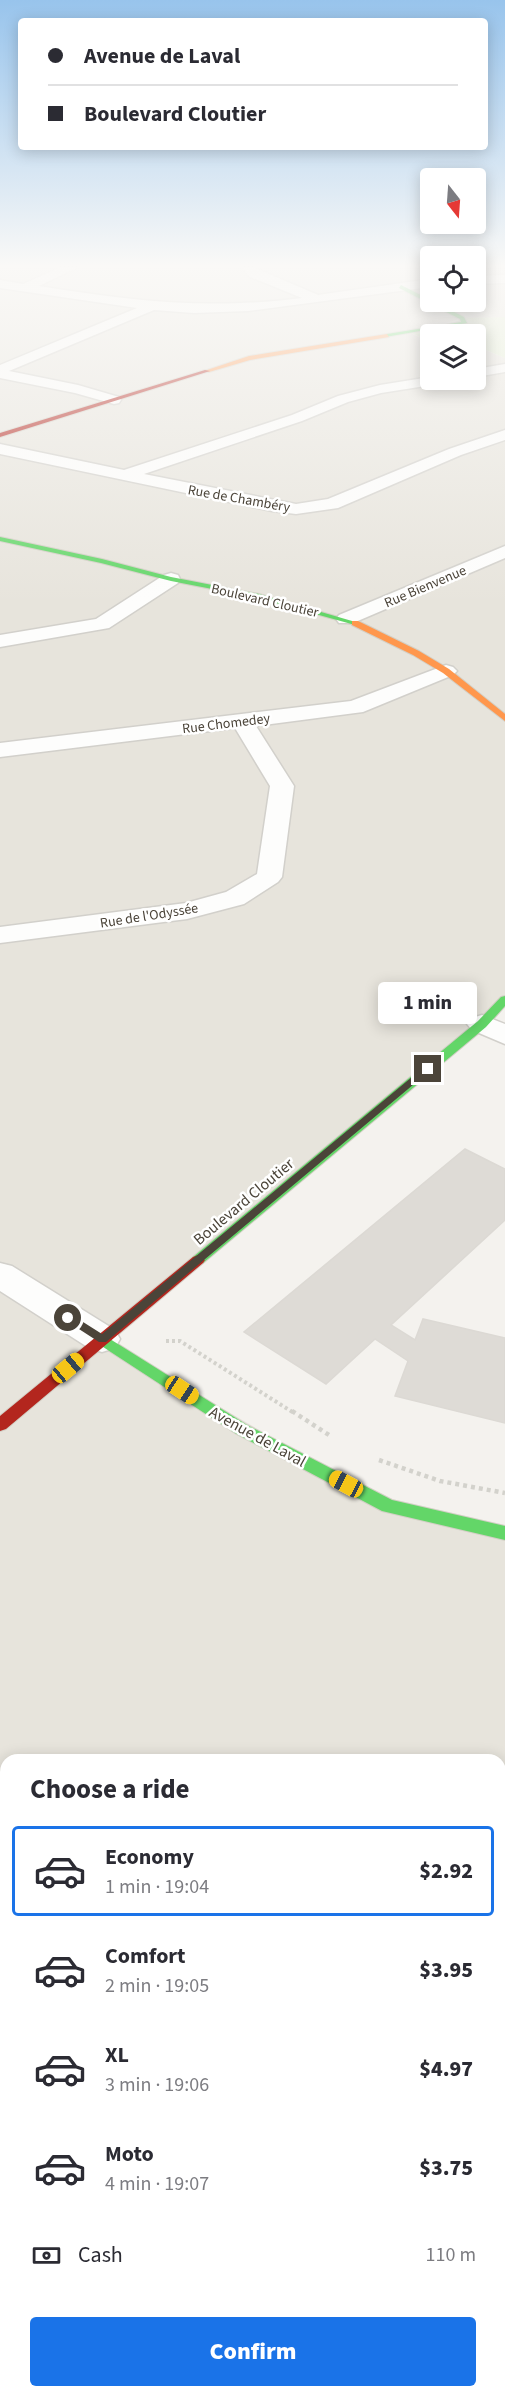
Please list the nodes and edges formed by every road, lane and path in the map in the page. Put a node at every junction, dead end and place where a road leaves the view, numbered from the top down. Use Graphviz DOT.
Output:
graph roads {
  1 [pos="36,380"];
  2 [pos="179,380"];
  3 [pos="420,383"];
  4 [pos="114,400"];
  5 [pos="0,435"];
  6 [pos="505,435"];
  7 [pos="0,449"];
  8 [pos="122,476"];
  9 [pos="0,539"];
  10 [pos="500,558"];
  11 [pos="171,579"];
  12 [pos="346,619"];
  13 [pos="0,641"];
  14 [pos="446,671"];
  15 [pos="505,718"];
  16 [pos="242,721"];
  17 [pos="0,750"];
  18 [pos="0,935"];
  19 [pos="505,999"];
  20 [pos="493,1029"];
  21 [pos="0,1275"];
  22 [pos="102,1339"];
  23 [pos="0,1425"];
  24 [pos="338,1440"];
  25 [pos="378,1460"];
  26 [pos="505,1493"];
  27 [pos="505,1533"];
  1 -- 4 [label="street"];
  2 -- 4 [label="street"];
  3 -- 8 [label="street"];
  4 -- 5 [label="street"];
  6 -- 8 [label="street, Rue de Chambéry"];
  7 -- 8 [label="street, Rue de Chambéry"];
  9 -- 11 [label="street, Boulevard Cloutier"];
  10 -- 12 [label="street, Rue Bienvenue"];
  11 -- 12 [label="street, Boulevard Cloutier"];
  11 -- 13 [label="street"];
  12 -- 14 [label="street, Boulevard Cloutier"];
  14 -- 15 [label="street, Boulevard Cloutier"];
  14 -- 16 [label="street, Rue Chomedey"];
  16 -- 17 [label="street, Rue Chomedey"];
  16 -- 18 [label="street, Rue de l'Odyssée"];
  19 -- 20 [label="street, Boulevard Cloutier"];
  20 -- 22 [label="street, Boulevard Cloutier"];
  21 -- 22 [label="street, Avenue de Laval"];
  22 -- 23 [label="street, Boulevard Cloutier"];
  22 -- 24 [label="path"];
  22 -- 27 [label="street, Avenue de Laval"];
  25 -- 26 [label="path"];
}
